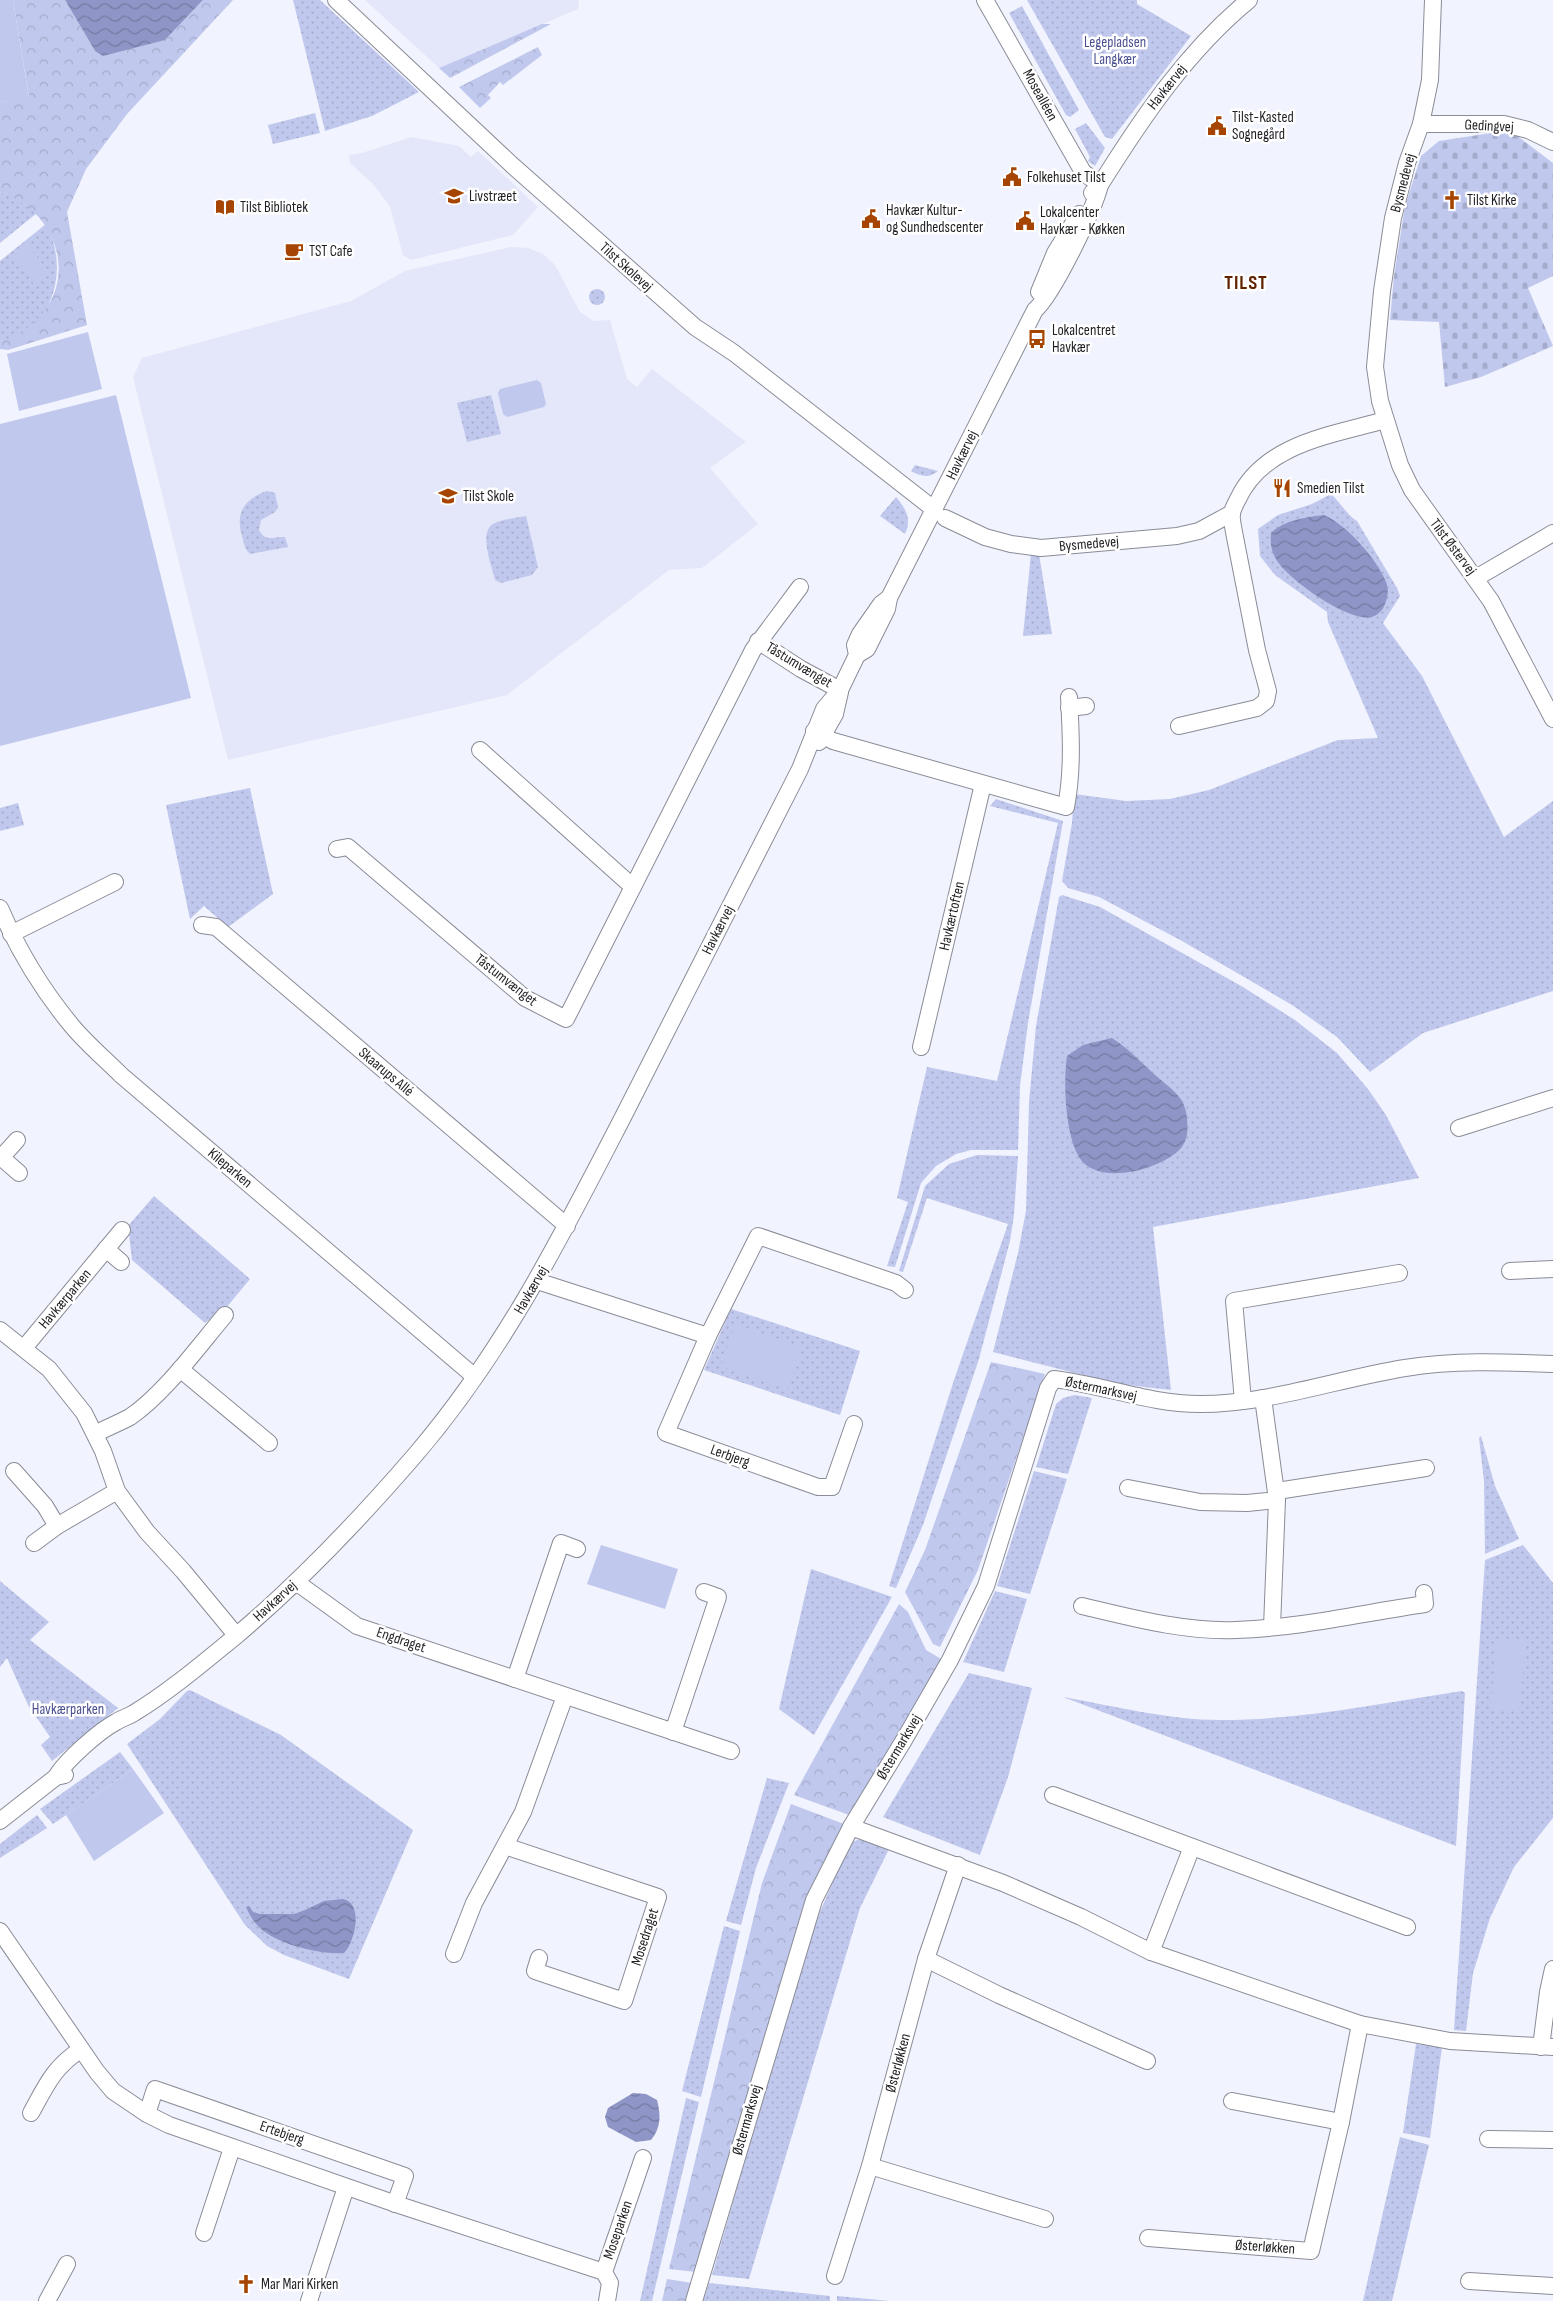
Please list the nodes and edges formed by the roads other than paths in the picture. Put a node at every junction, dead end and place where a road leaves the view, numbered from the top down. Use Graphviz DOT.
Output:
graph roads {
  1 [pos="336,0"];
  2 [pos="985,0"];
  3 [pos="1249,0"];
  4 [pos="1434,0"];
  5 [pos="1421,124"];
  6 [pos="1553,142"];
  7 [pos="1100,185"];
  8 [pos="1375,367"];
  9 [pos="1385,420"];
  10 [pos="1232,513"];
  11 [pos="940,514"];
  12 [pos="1553,533"];
  13 [pos="1476,578"];
  14 [pos="800,587"];
  15 [pos="758,641"];
  16 [pos="840,690"];
  17 [pos="1086,706"];
  18 [pos="1553,719"];
  19 [pos="1179,726"];
  20 [pos="819,734"];
  21 [pos="480,750"];
  22 [pos="983,784"];
  23 [pos="337,849"];
  24 [pos="115,882"];
  25 [pos="633,887"];
  26 [pos="0,908"];
  27 [pos="202,925"];
  28 [pos="11,934"];
  29 [pos="921,1047"];
  30 [pos="1553,1098"];
  31 [pos="1459,1128"];
  32 [pos="17,1140"];
  33 [pos="1,1158"];
  34 [pos="19,1173"];
  35 [pos="567,1226"];
  36 [pos="122,1230"];
  37 [pos="106,1250"];
  38 [pos="121,1262"];
  39 [pos="1553,1270"];
  40 [pos="1510,1271"];
  41 [pos="1399,1273"];
  42 [pos="537,1281"];
  43 [pos="905,1290"];
  44 [pos="225,1315"];
  45 [pos="0,1330"];
  46 [pos="708,1336"];
  47 [pos="24,1348"];
  48 [pos="1553,1364"];
  49 [pos="180,1369"];
  50 [pos="475,1377"];
  51 [pos="1263,1398"];
  52 [pos="1243,1401"];
  53 [pos="854,1424"];
  54 [pos="95,1434"];
  55 [pos="269,1443"];
  56 [pos="1426,1468"];
  57 [pos="14,1471"];
  58 [pos="1128,1488"];
  59 [pos="117,1491"];
  60 [pos="1277,1496"];
  61 [pos="57,1526"];
  62 [pos="34,1543"];
  63 [pos="578,1549"];
  64 [pos="296,1582"];
  65 [pos="704,1592"];
  66 [pos="1424,1593"];
  67 [pos="1082,1606"];
  68 [pos="1272,1627"];
  69 [pos="236,1635"];
  70 [pos="515,1679"];
  71 [pos="565,1696"];
  72 [pos="673,1732"];
  73 [pos="731,1751"];
  74 [pos="1053,1795"];
  75 [pos="0,1821"];
  76 [pos="851,1826"];
  77 [pos="505,1846"];
  78 [pos="1192,1847"];
  79 [pos="958,1865"];
  80 [pos="1407,1927"];
  81 [pos="0,1931"];
  82 [pos="1151,1952"];
  83 [pos="454,1954"];
  84 [pos="539,1958"];
  85 [pos="926,1960"];
  86 [pos="1553,1969"];
  87 [pos="1360,2024"];
  88 [pos="1547,2047"];
  89 [pos="80,2050"];
  90 [pos="1147,2061"];
  91 [pos="1232,2101"];
  92 [pos="31,2113"];
  93 [pos="147,2114"];
  94 [pos="1341,2122"];
  95 [pos="1488,2139"];
  96 [pos="1553,2140"];
  97 [pos="232,2148"];
  98 [pos="643,2158"];
  99 [pos="870,2166"];
  100 [pos="346,2186"];
  101 [pos="396,2204"];
  102 [pos="1045,2219"];
  103 [pos="204,2233"];
  104 [pos="1148,2238"];
  105 [pos="67,2264"];
  106 [pos="604,2272"];
  107 [pos="835,2276"];
  108 [pos="1469,2281"];
  109 [pos="1553,2286"];
  110 [pos="47,2301"];
  111 [pos="309,2301"];
  112 [pos="607,2301"];
  113 [pos="694,2301"];
  1 -- 11 [label="street, Tilst Skolevej"];
  2 -- 7 [label="street, Mosealléen"];
  3 -- 7 [label="street, Havkærvej"];
  4 -- 5 [label="street, Bysmedevej"];
  5 -- 6 [label="street, Gedingvej"];
  5 -- 8 [label="street, Bysmedevej"];
  7 -- 11 [label="street, Havkærvej"];
  8 -- 9 [label="street, Tilst Østervej"];
  9 -- 10 [label="street"];
  9 -- 13 [label="street, Tilst Østervej"];
  10 -- 11 [label="street, Bysmedevej"];
  10 -- 19 [label="street"];
  11 -- 16 [label="street, Havkærvej"];
  12 -- 13 [label="street"];
  13 -- 18 [label="street, Tilst Østervej"];
  14 -- 15 [label="street, Tåstumvænget"];
  15 -- 16 [label="street, Tåstumvænget"];
  15 -- 25 [label="street, Tåstumvænget"];
  16 -- 20 [label="street, Havkærvej"];
  17 -- 22 [label="street"];
  20 -- 22 [label="street"];
  20 -- 35 [label="street, Havkærvej"];
  21 -- 25 [label="street"];
  22 -- 29 [label="street, Havkærtoften"];
  23 -- 25 [label="street, Tåstumvænget"];
  24 -- 28 [label="street"];
  26 -- 28 [label="street, Kileparken"];
  27 -- 35 [label="street, Skaarups Allé"];
  28 -- 50 [label="street, Kileparken"];
  30 -- 31 [label="street"];
  32 -- 33 [label="street"];
  33 -- 34 [label="street"];
  35 -- 42 [label="street, Havkærvej"];
  36 -- 37 [label="street, Havkærparken"];
  37 -- 38 [label="street"];
  37 -- 47 [label="street, Havkærparken"];
  39 -- 40 [label="street"];
  41 -- 52 [label="street"];
  42 -- 46 [label="street"];
  42 -- 50 [label="street, Havkærvej"];
  43 -- 46 [label="street, Lerbjerg"];
  44 -- 49 [label="street"];
  45 -- 47 [label="street"];
  46 -- 53 [label="street, Lerbjerg"];
  47 -- 54 [label="street"];
  48 -- 51 [label="street, Østermarksvej"];
  49 -- 54 [label="street"];
  49 -- 55 [label="street"];
  50 -- 64 [label="street, Havkærvej"];
  51 -- 52 [label="street, Østermarksvej"];
  51 -- 60 [label="street"];
  52 -- 76 [label="street, Østermarksvej"];
  54 -- 59 [label="street"];
  56 -- 60 [label="street"];
  57 -- 61 [label="street"];
  58 -- 60 [label="street"];
  59 -- 61 [label="street"];
  59 -- 69 [label="street"];
  60 -- 68 [label="street"];
  61 -- 62 [label="street"];
  63 -- 70 [label="street"];
  64 -- 69 [label="street, Havkærvej"];
  64 -- 70 [label="street, Engdraget"];
  65 -- 72 [label="street"];
  66 -- 68 [label="street"];
  67 -- 68 [label="street"];
  69 -- 75 [label="street, Havkærvej"];
  70 -- 71 [label="street, Engdraget"];
  71 -- 72 [label="street, Engdraget"];
  71 -- 77 [label="street"];
  72 -- 73 [label="street, Engdraget"];
  74 -- 78 [label="street"];
  76 -- 79 [label="street"];
  76 -- 113 [label="street, Østermarksvej"];
  77 -- 83 [label="street"];
  77 -- 84 [label="street, Mosedraget"];
  78 -- 80 [label="street"];
  78 -- 82 [label="street"];
  79 -- 82 [label="street"];
  79 -- 85 [label="street, Østerløkken"];
  81 -- 89 [label="street, Ertebjerg"];
  82 -- 87 [label="street"];
  85 -- 90 [label="street"];
  85 -- 99 [label="street, Østerløkken"];
  86 -- 88 [label="street"];
  87 -- 88 [label="street"];
  87 -- 94 [label="street, Østerløkken"];
  89 -- 92 [label="street"];
  89 -- 93 [label="street, Ertebjerg"];
  91 -- 94 [label="street"];
  93 -- 97 [label="street, Ertebjerg"];
  93 -- 101 [label="street, Ertebjerg"];
  94 -- 104 [label="street, Østerløkken"];
  95 -- 96 [label="street"];
  97 -- 100 [label="street, Ertebjerg"];
  97 -- 103 [label="street"];
  98 -- 106 [label="street, Moseparken"];
  99 -- 102 [label="street"];
  99 -- 107 [label="street, Østerløkken"];
  100 -- 101 [label="street, Ertebjerg"];
  100 -- 111 [label="street"];
  101 -- 106 [label="street, Ertebjerg"];
  105 -- 110 [label="street"];
  106 -- 112 [label="street, Moseparken"];
  108 -- 109 [label="street"];
}
